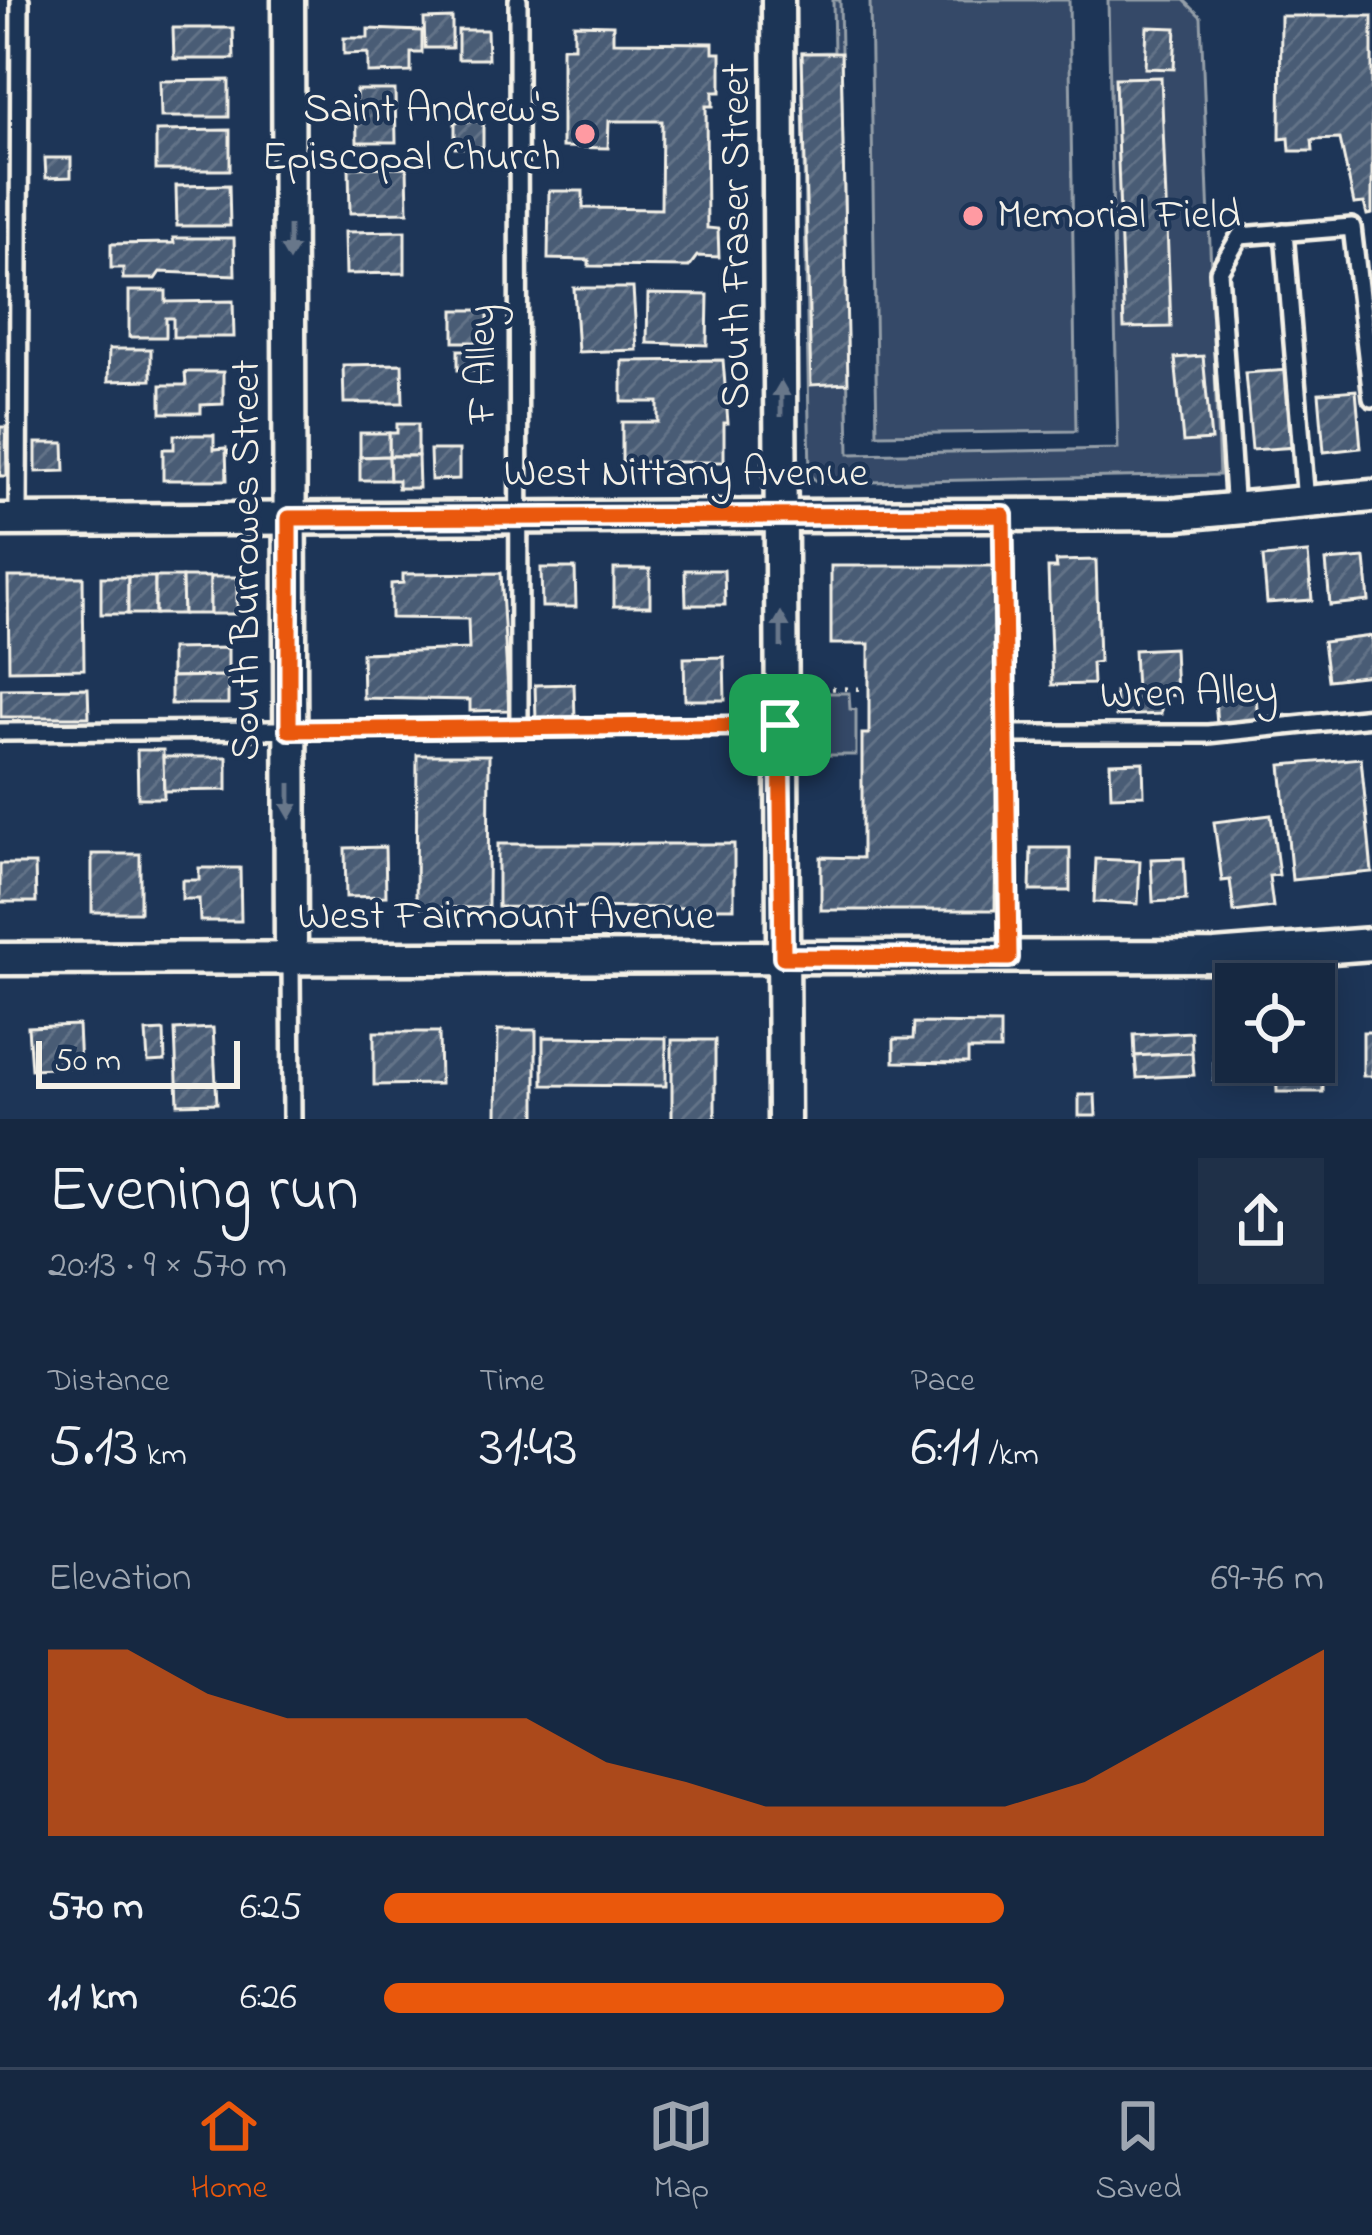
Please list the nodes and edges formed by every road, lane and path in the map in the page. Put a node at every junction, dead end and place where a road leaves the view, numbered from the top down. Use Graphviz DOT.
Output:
graph roads {
  1 [pos="20,0"];
  2 [pos="288,0"];
  3 [pos="518,0"];
  4 [pos="778,0"];
  5 [pos="1284,232"];
  6 [pos="1372,398"];
  7 [pos="226,452"];
  8 [pos="263,452"];
  9 [pos="1372,496"];
  10 [pos="1306,502"];
  11 [pos="1235,511"];
  12 [pos="518,515"];
  13 [pos="1003,515"];
  14 [pos="781,516"];
  15 [pos="289,518"];
  16 [pos="9,520"];
  17 [pos="808,688"];
  18 [pos="869,689"];
  19 [pos="1372,718"];
  20 [pos="780,725"];
  21 [pos="519,728"];
  22 [pos="289,730"];
  23 [pos="0,733"];
  24 [pos="1008,734"];
  25 [pos="1372,944"];
  26 [pos="783,957"];
  27 [pos="1009,958"];
  28 [pos="0,959"];
  29 [pos="291,960"];
  30 [pos="292,1119"];
  31 [pos="784,1119"];
  1 -- 16 [label="lane"];
  2 -- 15 [label="street, South Burrowes Street, one-way"];
  3 -- 12 [label="lane, F Alley"];
  14 -- 4 [label="street, South Fraser Street, one-way"];
  5 -- 6 [label="lane"];
  5 -- 10 [label="lane"];
  5 -- 11 [label="lane"];
  7 -- 8 [label="path"];
  9 -- 10 [label="street, West Nittany Avenue"];
  10 -- 11 [label="street, West Nittany Avenue"];
  11 -- 13 [label="street, West Nittany Avenue"];
  12 -- 14 [label="street, West Nittany Avenue"];
  12 -- 15 [label="street, West Nittany Avenue"];
  12 -- 21 [label="lane, F Alley"];
  13 -- 14 [label="street, West Nittany Avenue"];
  13 -- 24 [label="lane"];
  20 -- 14 [label="street, South Fraser Street, one-way"];
  15 -- 16 [label="street, West Nittany Avenue"];
  15 -- 22 [label="street, South Burrowes Street"];
  17 -- 18 [label="path"];
  19 -- 24 [label="lane, Wren Alley"];
  20 -- 21 [label="lane"];
  20 -- 26 [label="street, South Fraser Street"];
  21 -- 22 [label="lane"];
  22 -- 23 [label="lane"];
  22 -- 29 [label="street, South Burrowes Street, one-way"];
  24 -- 27 [label="lane"];
  25 -- 27 [label="street, West Fairmount Avenue"];
  26 -- 27 [label="street, West Fairmount Avenue"];
  26 -- 29 [label="street, West Fairmount Avenue"];
  26 -- 31 [label="street, South Fraser Street"];
  28 -- 29 [label="street, West Fairmount Avenue"];
  29 -- 30 [label="lane, South Burrowes Street"];
}
